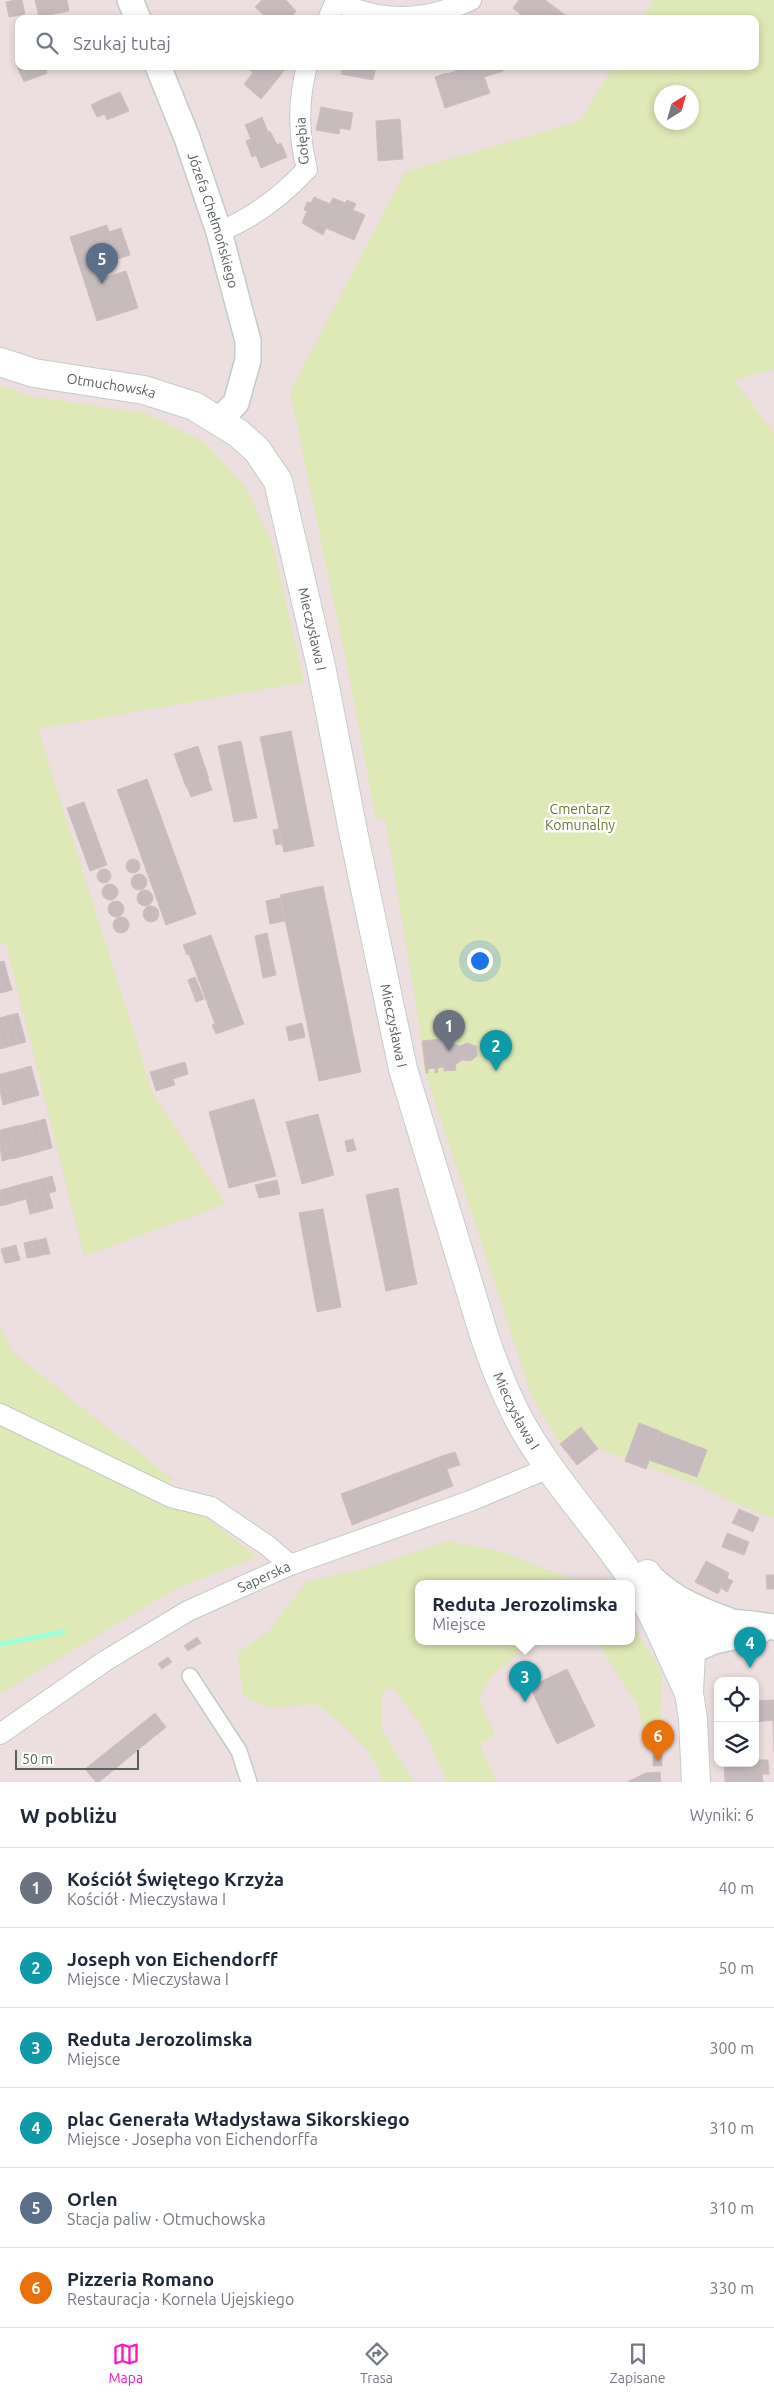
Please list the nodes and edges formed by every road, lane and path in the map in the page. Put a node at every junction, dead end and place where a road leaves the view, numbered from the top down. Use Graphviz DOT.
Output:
graph roads {
  1 [pos="130,0"];
  2 [pos="471,0"];
  3 [pos="333,6"];
  4 [pos="136,15"];
  5 [pos="381,15"];
  6 [pos="427,15"];
  7 [pos="160,70"];
  8 [pos="306,70"];
  9 [pos="219,232"];
  10 [pos="0,362"];
  11 [pos="218,421"];
  12 [pos="0,1414"];
  13 [pos="551,1467"];
  14 [pos="570,1492"];
  15 [pos="290,1565"];
  16 [pos="647,1574"];
  17 [pos="634,1580"];
  18 [pos="635,1581"];
  19 [pos="727,1620"];
  20 [pos="774,1627"];
  21 [pos="681,1644"];
  22 [pos="190,1676"];
  23 [pos="0,1734"];
  24 [pos="249,1782"];
  25 [pos="696,1782"];
  1 -- 4 [label="street"];
  2 -- 6 [label="street"];
  3 -- 5 [label="street"];
  7 -- 9 [label="street, Józefa Chełmońskiego"];
  8 -- 9 [label="street, Gołębia"];
  9 -- 11 [label="street, Józefa Chełmońskiego"];
  10 -- 11 [label="main road, Otmuchowska"];
  11 -- 13 [label="main road, Mieczysława I"];
  12 -- 15 [label="street"];
  13 -- 14 [label="main road, Mieczysława I"];
  13 -- 15 [label="street, Saperska"];
  14 -- 16 [label="main road, Mieczysława I"];
  14 -- 17 [label="main road, Mieczysława I"];
  15 -- 23 [label="street, Saperska"];
  16 -- 19 [label="street"];
  16 -- 21 [label="main road, Mieczysława I"];
  18 -- 21 [label="main road, Mieczysława I"];
  19 -- 20 [label="street"];
  19 -- 21 [label="street"];
  20 -- 21 [label="street"];
  21 -- 25 [label="main road"];
  22 -- 24 [label="street"];
}
